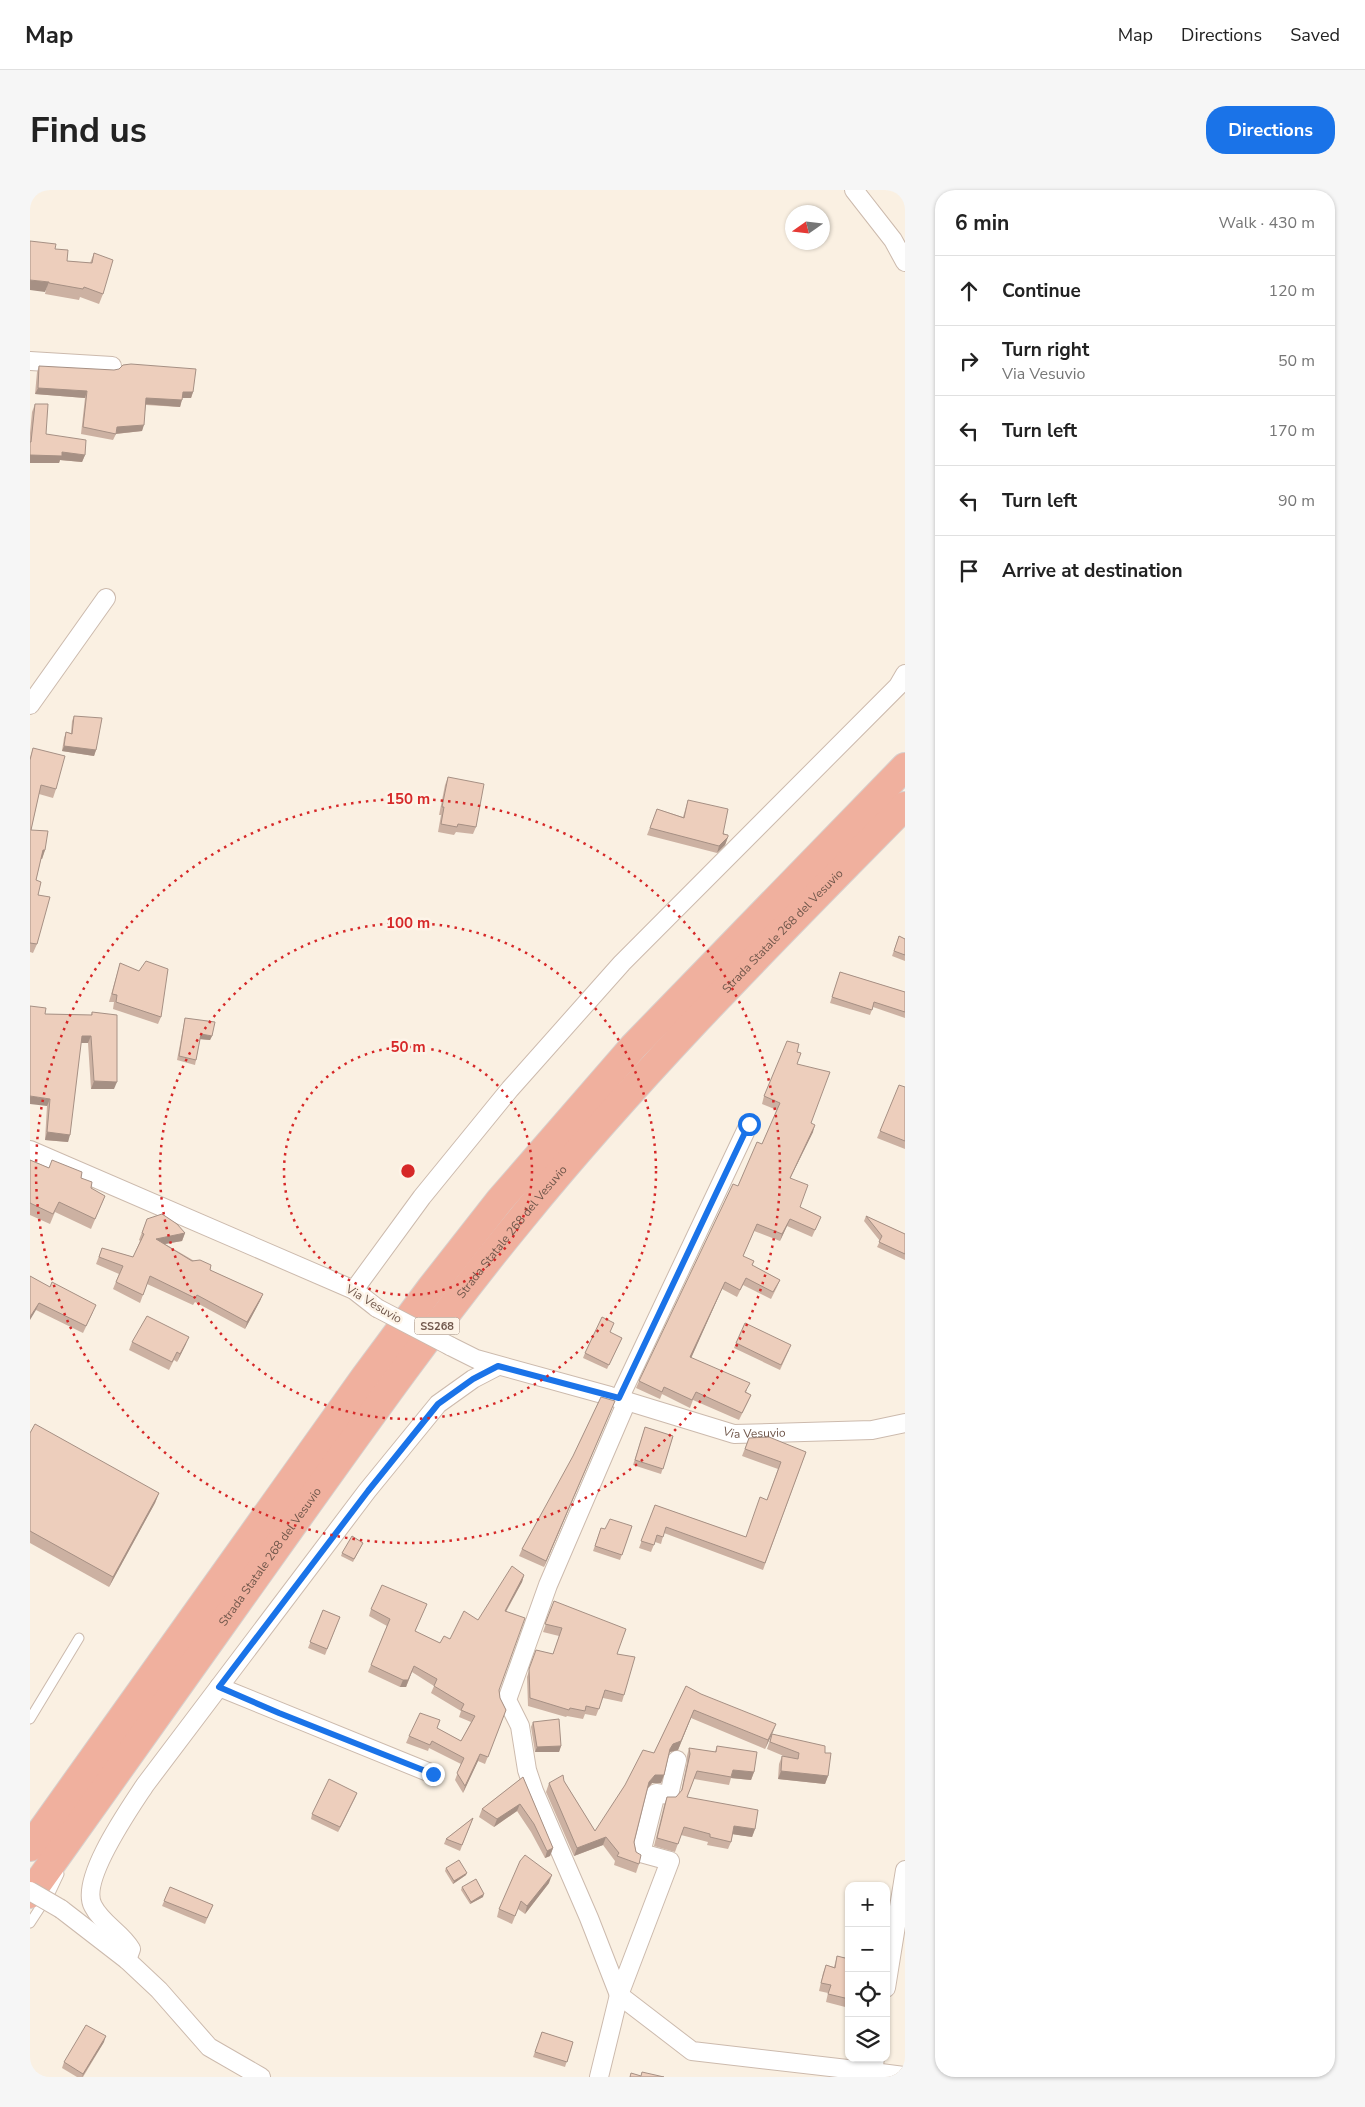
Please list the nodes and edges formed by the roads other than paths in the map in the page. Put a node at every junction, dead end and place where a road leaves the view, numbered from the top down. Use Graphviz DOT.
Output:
graph roads {
  1 [pos="854,190"];
  2 [pos="905,262"];
  3 [pos="30,361"];
  4 [pos="112,366"];
  5 [pos="106,598"];
  6 [pos="905,674"];
  7 [pos="30,705"];
  8 [pos="905,767"];
  9 [pos="905,806"];
  10 [pos="749,1124"];
  11 [pos="30,1150"];
  12 [pos="354,1290"];
  13 [pos="498,1366"];
  14 [pos="623,1400"];
  15 [pos="905,1423"];
  16 [pos="79,1638"];
  17 [pos="219,1687"];
  18 [pos="30,1719"];
  19 [pos="677,1760"];
  20 [pos="433,1774"];
  21 [pos="83,1821"];
  22 [pos="30,1847"];
  23 [pos="905,1870"];
  24 [pos="30,1893"];
  25 [pos="30,1923"];
  26 [pos="127,1960"];
  27 [pos="889,1972"];
  28 [pos="619,1995"];
  29 [pos="874,2065"];
  30 [pos="905,2076"];
  31 [pos="260,2077"];
  32 [pos="599,2077"];
  1 -- 2 [label="street"];
  3 -- 4 [label="street"];
  5 -- 7 [label="street"];
  6 -- 12 [label="street"];
  8 -- 22 [label="highway, SS268"];
  9 -- 21 [label="highway, Strada Statale 268 del Vesuvio / SS268"];
  10 -- 14 [label="street"];
  11 -- 12 [label="street, Via Vesuvio"];
  12 -- 13 [label="street, Via Vesuvio, bridge"];
  13 -- 14 [label="street, Via Vesuvio"];
  13 -- 17 [label="street"];
  14 -- 15 [label="street, Via Vesuvio"];
  14 -- 28 [label="street"];
  16 -- 18 [label="lane"];
  17 -- 20 [label="street"];
  17 -- 26 [label="street"];
  19 -- 28 [label="street"];
  21 -- 24 [label="highway, Strada Statale 268 del Vesuvio / SS268"];
  21 -- 25 [label="lane"];
  23 -- 27 [label="street"];
  24 -- 26 [label="street, bridge"];
  26 -- 31 [label="street"];
  28 -- 29 [label="street"];
  28 -- 32 [label="street"];
  29 -- 30 [label="street"];
}
